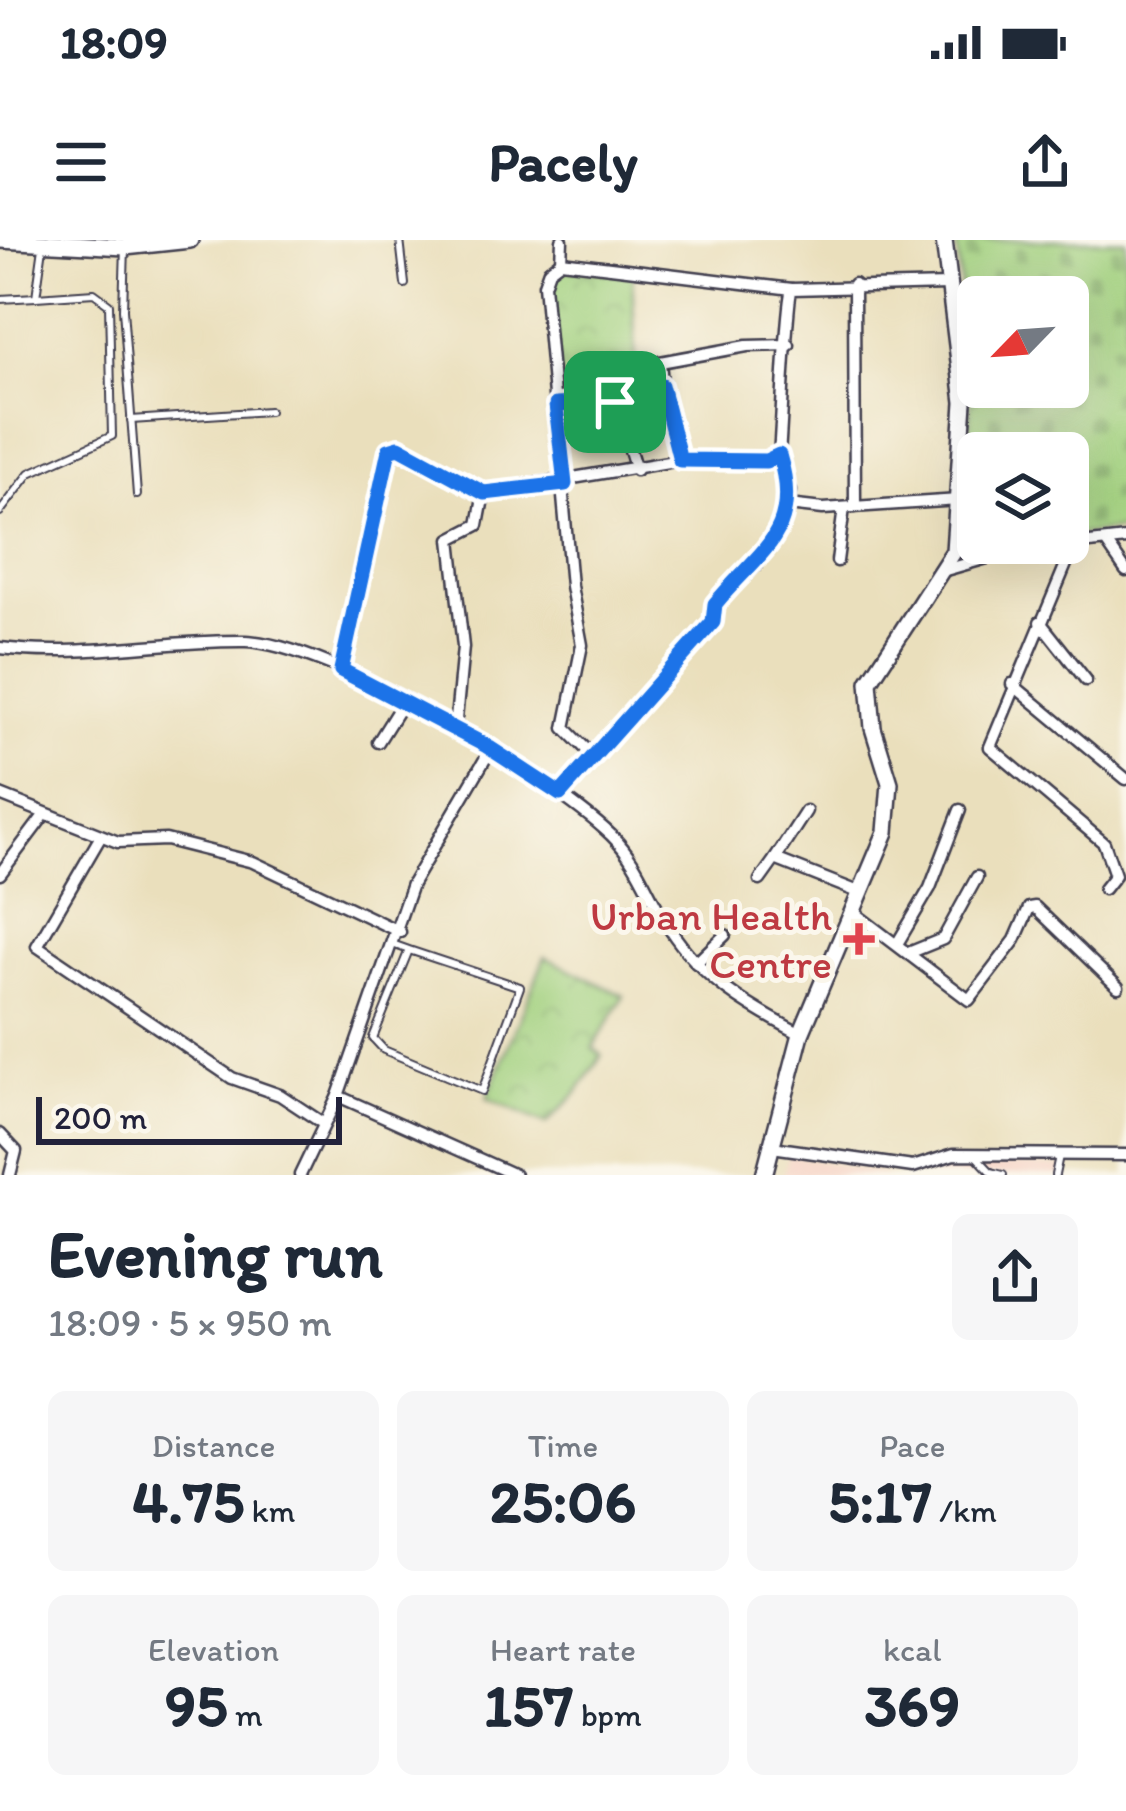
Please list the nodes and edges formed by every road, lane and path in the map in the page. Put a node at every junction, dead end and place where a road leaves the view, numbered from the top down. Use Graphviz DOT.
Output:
graph roads {
  1 [pos="0,240"];
  2 [pos="190,240"];
  3 [pos="400,240"];
  4 [pos="562,240"];
  5 [pos="944,240"];
  6 [pos="144,243"];
  7 [pos="44,244"];
  8 [pos="124,248"];
  9 [pos="561,261"];
  10 [pos="406,284"];
  11 [pos="854,284"];
  12 [pos="948,285"];
  13 [pos="792,289"];
  14 [pos="36,297"];
  15 [pos="0,299"];
  16 [pos="789,345"];
  17 [pos="661,385"];
  18 [pos="615,402"];
  19 [pos="556,405"];
  20 [pos="269,411"];
  21 [pos="131,420"];
  22 [pos="962,432"];
  23 [pos="779,455"];
  24 [pos="680,460"];
  25 [pos="636,470"];
  26 [pos="565,484"];
  27 [pos="484,493"];
  28 [pos="137,495"];
  29 [pos="957,500"];
  30 [pos="788,506"];
  31 [pos="849,508"];
  32 [pos="0,512"];
  33 [pos="957,520"];
  34 [pos="1126,539"];
  35 [pos="1106,542"];
  36 [pos="1089,543"];
  37 [pos="838,561"];
  38 [pos="966,564"];
  39 [pos="1065,564"];
  40 [pos="942,571"];
  41 [pos="1126,571"];
  42 [pos="1040,622"];
  43 [pos="0,649"];
  44 [pos="341,670"];
  45 [pos="1086,680"];
  46 [pos="1012,684"];
  47 [pos="403,702"];
  48 [pos="455,730"];
  49 [pos="378,742"];
  50 [pos="490,749"];
  51 [pos="595,758"];
  52 [pos="1126,779"];
  53 [pos="560,794"];
  54 [pos="0,795"];
  55 [pos="960,810"];
  56 [pos="806,811"];
  57 [pos="45,814"];
  58 [pos="101,836"];
  59 [pos="775,859"];
  60 [pos="0,874"];
  61 [pos="977,877"];
  62 [pos="760,880"];
  63 [pos="1104,889"];
  64 [pos="861,893"];
  65 [pos="854,912"];
  66 [pos="725,934"];
  67 [pos="397,938"];
  68 [pos="897,944"];
  69 [pos="409,950"];
  70 [pos="911,952"];
  71 [pos="696,963"];
  72 [pos="1118,987"];
  73 [pos="801,1034"];
  74 [pos="338,1096"];
  75 [pos="324,1124"];
  76 [pos="0,1134"];
  77 [pos="772,1147"];
  78 [pos="974,1154"];
  79 [pos="1126,1155"];
  80 [pos="1059,1156"];
  81 [pos="500,1172"];
  82 [pos="10,1175"];
  83 [pos="300,1175"];
  84 [pos="515,1175"];
  85 [pos="764,1175"];
  86 [pos="1004,1175"];
  87 [pos="1055,1175"];
  1 -- 7 [label="street"];
  2 -- 6 [label="street"];
  3 -- 10 [label="lane"];
  4 -- 9 [label="street"];
  5 -- 12 [label="street"];
  6 -- 8 [label="street"];
  7 -- 8 [label="street"];
  7 -- 14 [label="lane"];
  8 -- 21 [label="lane"];
  9 -- 13 [label="street"];
  9 -- 19 [label="street"];
  11 -- 12 [label="street"];
  11 -- 13 [label="street"];
  11 -- 31 [label="street"];
  12 -- 22 [label="street"];
  13 -- 16 [label="street"];
  14 -- 15 [label="lane"];
  14 -- 32 [label="lane"];
  16 -- 17 [label="street"];
  16 -- 23 [label="street"];
  17 -- 18 [label="street"];
  17 -- 24 [label="street"];
  18 -- 19 [label="street"];
  18 -- 25 [label="street"];
  19 -- 26 [label="street"];
  20 -- 21 [label="lane"];
  21 -- 28 [label="lane"];
  23 -- 24 [label="street"];
  23 -- 30 [label="street"];
  24 -- 25 [label="street"];
  25 -- 26 [label="street"];
  26 -- 27 [label="street"];
  26 -- 51 [label="street"];
  27 -- 44 [label="street"];
  27 -- 48 [label="street"];
  29 -- 31 [label="street"];
  30 -- 31 [label="street"];
  30 -- 51 [label="street"];
  31 -- 37 [label="street"];
  33 -- 40 [label="street"];
  34 -- 35 [label="street"];
  35 -- 36 [label="street"];
  35 -- 41 [label="street"];
  38 -- 40 [label="street"];
  39 -- 42 [label="street"];
  40 -- 64 [label="street"];
  42 -- 45 [label="street"];
  42 -- 46 [label="street"];
  43 -- 44 [label="street"];
  44 -- 47 [label="street"];
  46 -- 52 [label="street"];
  46 -- 63 [label="street"];
  47 -- 48 [label="street"];
  47 -- 49 [label="street"];
  48 -- 50 [label="street"];
  50 -- 53 [label="street"];
  50 -- 67 [label="street"];
  51 -- 53 [label="street"];
  53 -- 71 [label="street"];
  54 -- 57 [label="street"];
  55 -- 68 [label="street"];
  56 -- 59 [label="street"];
  57 -- 58 [label="street"];
  57 -- 60 [label="street"];
  58 -- 67 [label="street"];
  58 -- 75 [label="street"];
  59 -- 62 [label="street"];
  59 -- 64 [label="street"];
  61 -- 70 [label="street"];
  64 -- 65 [label="street"];
  65 -- 68 [label="street"];
  65 -- 73 [label="street"];
  66 -- 71 [label="street"];
  67 -- 69 [label="lane"];
  67 -- 74 [label="street"];
  68 -- 70 [label="street"];
  69 -- 69 [label="lane"];
  70 -- 72 [label="street"];
  71 -- 73 [label="street"];
  73 -- 77 [label="street"];
  74 -- 75 [label="street"];
  74 -- 81 [label="street"];
  75 -- 83 [label="street"];
  76 -- 82 [label="street"];
  77 -- 78 [label="street"];
  77 -- 85 [label="street"];
  78 -- 80 [label="street"];
  78 -- 86 [label="lane"];
  79 -- 80 [label="street"];
  80 -- 87 [label="lane"];
  81 -- 84 [label="street"];
}
